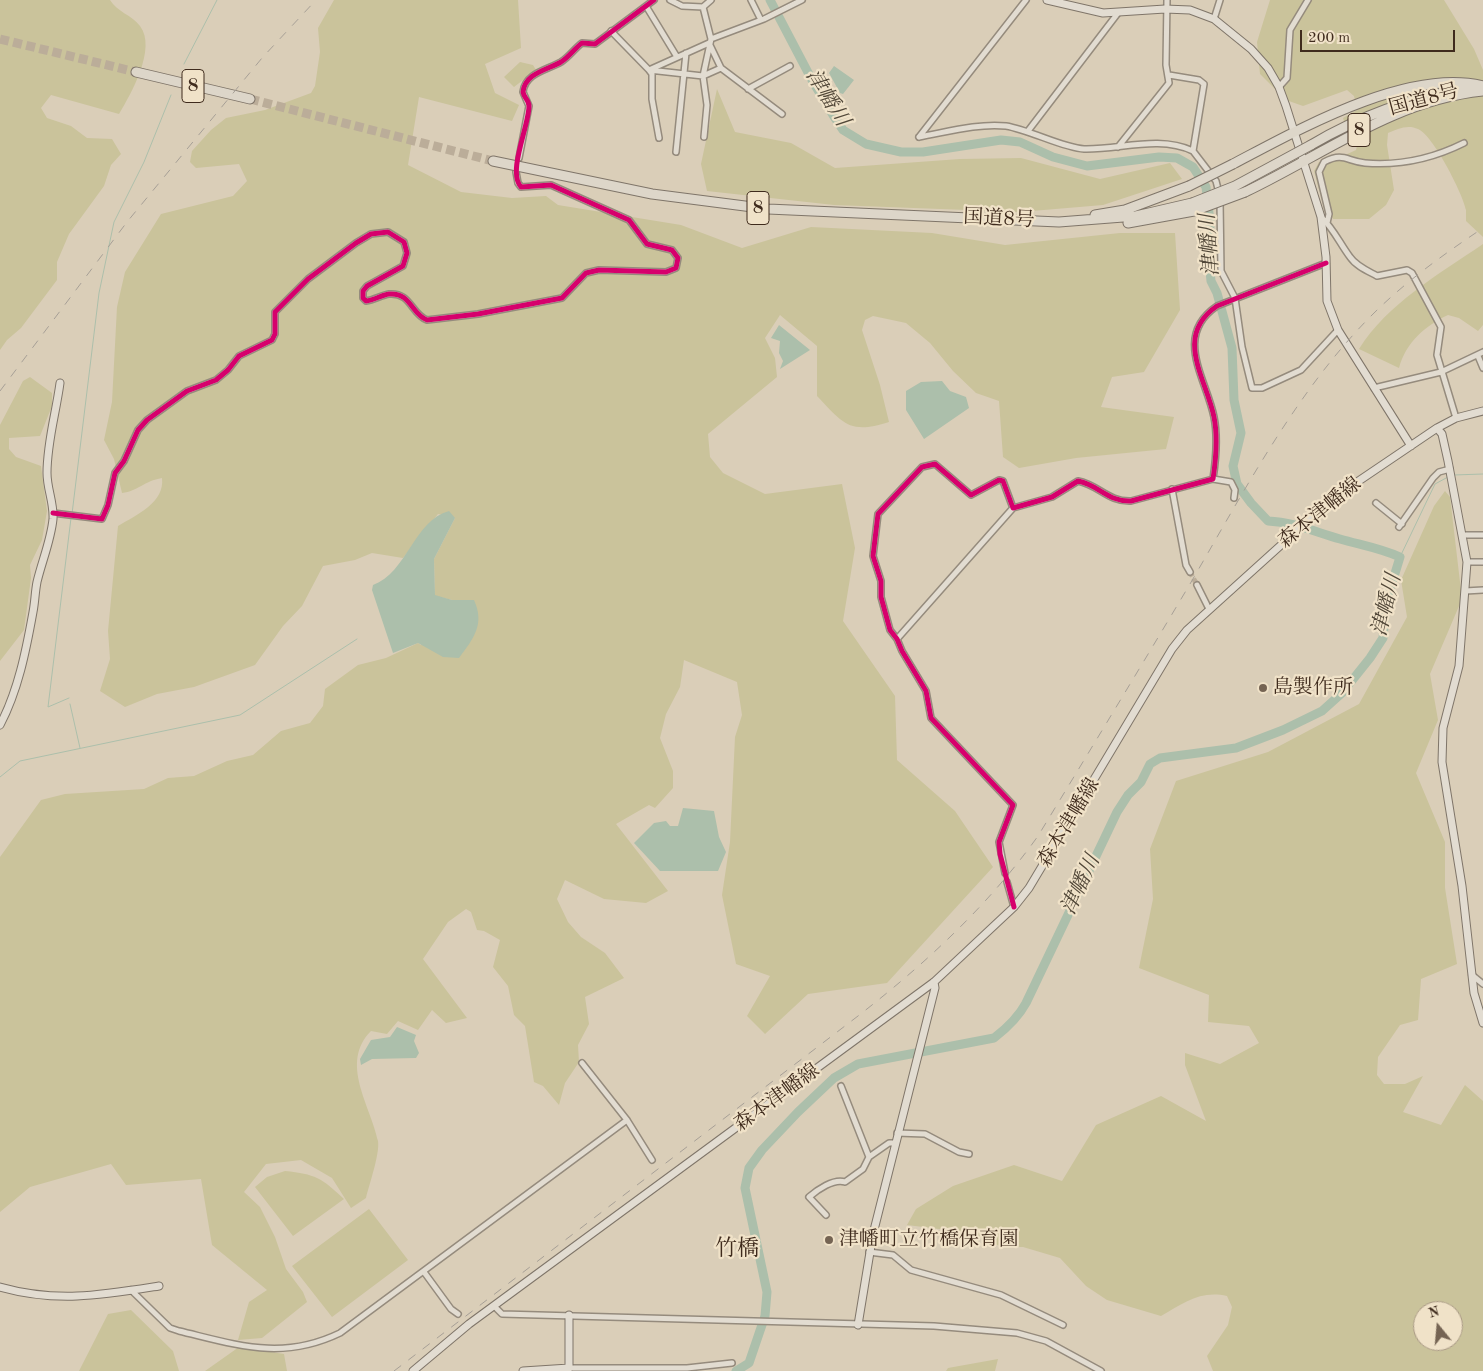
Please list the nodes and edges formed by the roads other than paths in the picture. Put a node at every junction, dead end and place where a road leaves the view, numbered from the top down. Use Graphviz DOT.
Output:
graph roads {
  1 [pos="654,0"];
  2 [pos="670,0"];
  3 [pos="710,0"];
  4 [pos="751,0"];
  5 [pos="802,0"];
  6 [pos="1026,0"];
  7 [pos="1047,0"];
  8 [pos="1167,0"];
  9 [pos="1220,0"];
  10 [pos="1308,0"];
  11 [pos="646,6"];
  12 [pos="703,7"];
  13 [pos="1165,9"];
  14 [pos="1118,13"];
  15 [pos="1214,19"];
  16 [pos="763,20"];
  17 [pos="611,31"];
  18 [pos="710,41"];
  19 [pos="686,53"];
  20 [pos="677,57"];
  21 [pos="790,66"];
  22 [pos="721,68"];
  23 [pos="649,70"];
  24 [pos="136,72"];
  25 [pos="685,74"];
  26 [pos="1168,75"];
  27 [pos="703,76"];
  28 [pos="1279,86"];
  29 [pos="1483,86"];
  30 [pos="748,89"];
  31 [pos="1483,91"];
  32 [pos="250,99"];
  33 [pos="782,114"];
  34 [pos="1028,131"];
  35 [pos="1294,132"];
  36 [pos="704,137"];
  37 [pos="659,138"];
  38 [pos="1464,143"];
  39 [pos="1118,148"];
  40 [pos="1193,151"];
  41 [pos="676,152"];
  42 [pos="519,158"];
  43 [pos="492,161"];
  44 [pos="1304,162"];
  45 [pos="516,172"];
  46 [pos="1193,207"];
  47 [pos="1321,217"];
  48 [pos="1027,220"];
  49 [pos="1327,223"];
  50 [pos="1326,263"];
  51 [pos="1235,298"];
  52 [pos="1338,330"];
  53 [pos="1480,354"];
  54 [pos="1483,368"];
  55 [pos="1441,372"];
  56 [pos="60,383"];
  57 [pos="1374,388"];
  58 [pos="1483,411"];
  59 [pos="1456,418"];
  60 [pos="1437,428"];
  61 [pos="1412,446"];
  62 [pos="1451,473"];
  63 [pos="1214,479"];
  64 [pos="1172,490"];
  65 [pos="1234,498"];
  66 [pos="1376,503"];
  67 [pos="1013,508"];
  68 [pos="53,513"];
  69 [pos="1483,535"];
  70 [pos="1462,536"];
  71 [pos="1468,562"];
  72 [pos="1483,562"];
  73 [pos="1190,572"];
  74 [pos="1196,585"];
  75 [pos="1483,590"];
  76 [pos="1466,591"];
  77 [pos="1209,609"];
  78 [pos="898,639"];
  79 [pos="0,726"];
  80 [pos="1005,873"];
  81 [pos="1007,882"];
  82 [pos="1014,907"];
  83 [pos="1472,975"];
  84 [pos="934,982"];
  85 [pos="1483,984"];
  86 [pos="1483,1023"];
  87 [pos="582,1062"];
  88 [pos="841,1086"];
  89 [pos="627,1120"];
  90 [pos="897,1133"];
  91 [pos="894,1143"];
  92 [pos="969,1154"];
  93 [pos="869,1157"];
  94 [pos="652,1160"];
  95 [pos="826,1215"];
  96 [pos="869,1252"];
  97 [pos="424,1272"];
  98 [pos="0,1286"];
  99 [pos="159,1286"];
  100 [pos="131,1290"];
  101 [pos="495,1307"];
  102 [pos="458,1314"];
  103 [pos="570,1315"];
  104 [pos="858,1325"];
  105 [pos="1063,1325"];
  106 [pos="732,1363"];
  107 [pos="569,1368"];
  108 [pos="413,1371"];
  109 [pos="523,1371"];
  110 [pos="1101,1371"];
  1 -- 11 [label="street"];
  2 -- 12 [label="street"];
  3 -- 12 [label="street"];
  4 -- 16 [label="street"];
  5 -- 16 [label="street"];
  6 -- 34 [label="street"];
  7 -- 14 [label="main road"];
  8 -- 13 [label="street"];
  9 -- 15 [label="street"];
  10 -- 28 [label="street"];
  11 -- 17 [label="street"];
  11 -- 20 [label="street"];
  12 -- 18 [label="street"];
  13 -- 14 [label="main road"];
  13 -- 15 [label="main road"];
  13 -- 26 [label="street"];
  14 -- 34 [label="street"];
  15 -- 28 [label="main road"];
  16 -- 18 [label="street"];
  17 -- 23 [label="street"];
  17 -- 42 [label="street"];
  18 -- 19 [label="street"];
  18 -- 22 [label="street"];
  18 -- 27 [label="street"];
  19 -- 20 [label="street"];
  19 -- 25 [label="street"];
  20 -- 23 [label="street"];
  21 -- 30 [label="street"];
  22 -- 27 [label="street"];
  22 -- 30 [label="street"];
  23 -- 25 [label="street"];
  23 -- 37 [label="street"];
  24 -- 32 [label="highway, 8"];
  25 -- 27 [label="street"];
  25 -- 41 [label="street"];
  26 -- 39 [label="street"];
  26 -- 40 [label="street"];
  27 -- 36 [label="street"];
  28 -- 35 [label="main road"];
  29 -- 35 [label="highway"];
  29 -- 46 [label="highway, 国道8号 / 8, bridge"];
  30 -- 33 [label="street"];
  31 -- 44 [label="highway, 8"];
  34 -- 39 [label="street"];
  35 -- 44 [label="main road"];
  35 -- 48 [label="highway, 8, bridge"];
  38 -- 49 [label="street"];
  39 -- 40 [label="street"];
  40 -- 51 [label="street"];
  43 -- 48 [label="highway, 国道8号 / 8"];
  44 -- 46 [label="highway, 8, bridge"];
  44 -- 47 [label="main road"];
  45 -- 68 [label="street"];
  46 -- 48 [label="highway, 国道8号 / 8"];
  47 -- 49 [label="street"];
  47 -- 50 [label="main road"];
  49 -- 55 [label="street"];
  50 -- 51 [label="street"];
  50 -- 52 [label="main road"];
  51 -- 52 [label="street"];
  51 -- 63 [label="street"];
  52 -- 57 [label="main road"];
  53 -- 54 [label="street"];
  53 -- 55 [label="street"];
  55 -- 57 [label="street"];
  55 -- 59 [label="street"];
  56 -- 68 [label="main road"];
  57 -- 61 [label="main road"];
  58 -- 59 [label="main road, 森本津幡線"];
  59 -- 60 [label="main road, 森本津幡線"];
  60 -- 61 [label="main road, 森本津幡線"];
  60 -- 62 [label="main road"];
  61 -- 77 [label="main road, 森本津幡線"];
  62 -- 66 [label="street"];
  62 -- 70 [label="main road"];
  63 -- 64 [label="street"];
  63 -- 65 [label="street"];
  64 -- 67 [label="street"];
  64 -- 73 [label="street"];
  67 -- 78 [label="street"];
  67 -- 78 [label="street"];
  68 -- 79 [label="main road"];
  69 -- 70 [label="street"];
  70 -- 71 [label="main road"];
  71 -- 72 [label="street"];
  71 -- 76 [label="main road"];
  74 -- 77 [label="street"];
  75 -- 76 [label="street"];
  76 -- 83 [label="main road"];
  77 -- 82 [label="main road, 森本津幡線"];
  78 -- 80 [label="street"];
  81 -- 82 [label="street"];
  82 -- 84 [label="main road, 森本津幡線"];
  83 -- 85 [label="street"];
  83 -- 86 [label="main road"];
  84 -- 90 [label="main road"];
  84 -- 101 [label="main road, 森本津幡線"];
  87 -- 89 [label="street"];
  88 -- 93 [label="street"];
  89 -- 94 [label="street"];
  89 -- 97 [label="street"];
  90 -- 91 [label="main road"];
  90 -- 92 [label="street"];
  91 -- 93 [label="street"];
  91 -- 96 [label="main road"];
  93 -- 95 [label="street"];
  96 -- 104 [label="main road"];
  96 -- 105 [label="street"];
  97 -- 100 [label="street"];
  97 -- 102 [label="street"];
  98 -- 100 [label="main road"];
  99 -- 100 [label="main road"];
  101 -- 103 [label="street"];
  101 -- 108 [label="main road, 森本津幡線"];
  103 -- 104 [label="street"];
  103 -- 107 [label="main road"];
  104 -- 110 [label="street"];
  106 -- 107 [label="street"];
  107 -- 109 [label="main road"];
}
